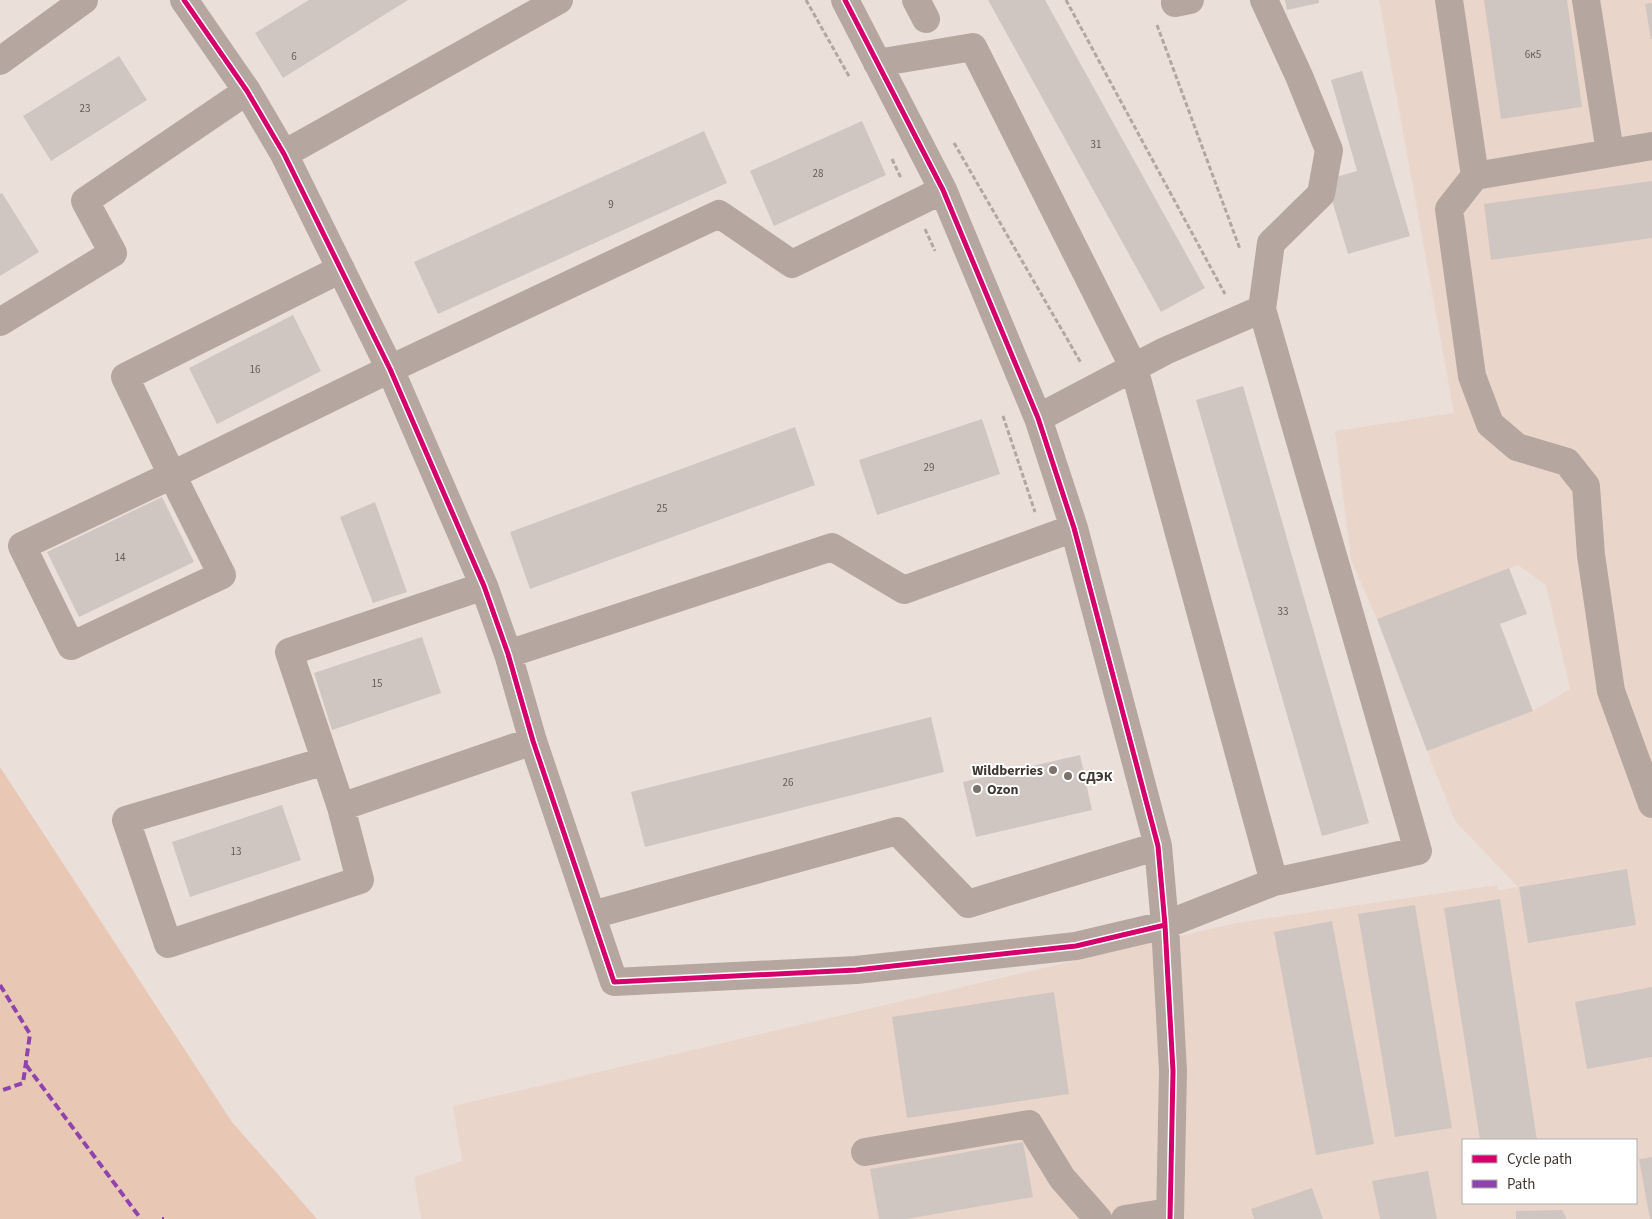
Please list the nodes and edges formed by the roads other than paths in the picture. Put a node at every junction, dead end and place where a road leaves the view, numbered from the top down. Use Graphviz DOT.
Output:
graph roads {
  1 [pos="84,0"];
  2 [pos="184,0"];
  3 [pos="559,0"];
  4 [pos="845,0"];
  5 [pos="1264,0"];
  6 [pos="1449,0"];
  7 [pos="1586,0"];
  8 [pos="0,61"];
  9 [pos="877,64"];
  10 [pos="247,91"];
  11 [pos="1652,146"];
  12 [pos="1610,152"];
  13 [pos="284,154"];
  14 [pos="1475,176"];
  15 [pos="943,190"];
  16 [pos="341,269"];
  17 [pos="1262,309"];
  18 [pos="0,322"];
  19 [pos="1134,368"];
  20 [pos="390,369"];
  21 [pos="1038,418"];
  22 [pos="172,475"];
  23 [pos="1074,528"];
  24 [pos="484,586"];
  25 [pos="508,654"];
  26 [pos="533,741"];
  27 [pos="325,761"];
  28 [pos="1652,804"];
  29 [pos="340,807"];
  30 [pos="1158,846"];
  31 [pos="1274,882"];
  32 [pos="592,915"];
  33 [pos="1165,925"];
  34 [pos="864,1152"];
  35 [pos="1169,1215"];
  36 [pos="1098,1219"];
  37 [pos="1125,1219"];
  1 -- 8 [label="street"];
  2 -- 10 [label="street"];
  3 -- 13 [label="street"];
  4 -- 9 [label="street"];
  5 -- 17 [label="street"];
  6 -- 14 [label="street"];
  7 -- 12 [label="street"];
  9 -- 15 [label="street"];
  9 -- 19 [label="street"];
  10 -- 13 [label="street"];
  10 -- 18 [label="street"];
  11 -- 12 [label="street"];
  12 -- 14 [label="street"];
  13 -- 16 [label="street"];
  14 -- 28 [label="street"];
  15 -- 20 [label="street"];
  15 -- 21 [label="street"];
  16 -- 20 [label="street"];
  16 -- 22 [label="street"];
  17 -- 19 [label="street"];
  17 -- 31 [label="street"];
  19 -- 21 [label="street"];
  19 -- 31 [label="street"];
  20 -- 22 [label="street"];
  20 -- 24 [label="street"];
  21 -- 23 [label="street"];
  22 -- 22 [label="street"];
  23 -- 25 [label="street"];
  23 -- 30 [label="street"];
  24 -- 25 [label="street"];
  24 -- 27 [label="street"];
  25 -- 26 [label="street"];
  26 -- 29 [label="street"];
  26 -- 32 [label="street"];
  27 -- 29 [label="street"];
  27 -- 29 [label="street"];
  30 -- 32 [label="street"];
  30 -- 33 [label="street"];
  31 -- 33 [label="street"];
  32 -- 33 [label="street"];
  33 -- 35 [label="street"];
  34 -- 36 [label="street"];
  35 -- 37 [label="street"];
}
